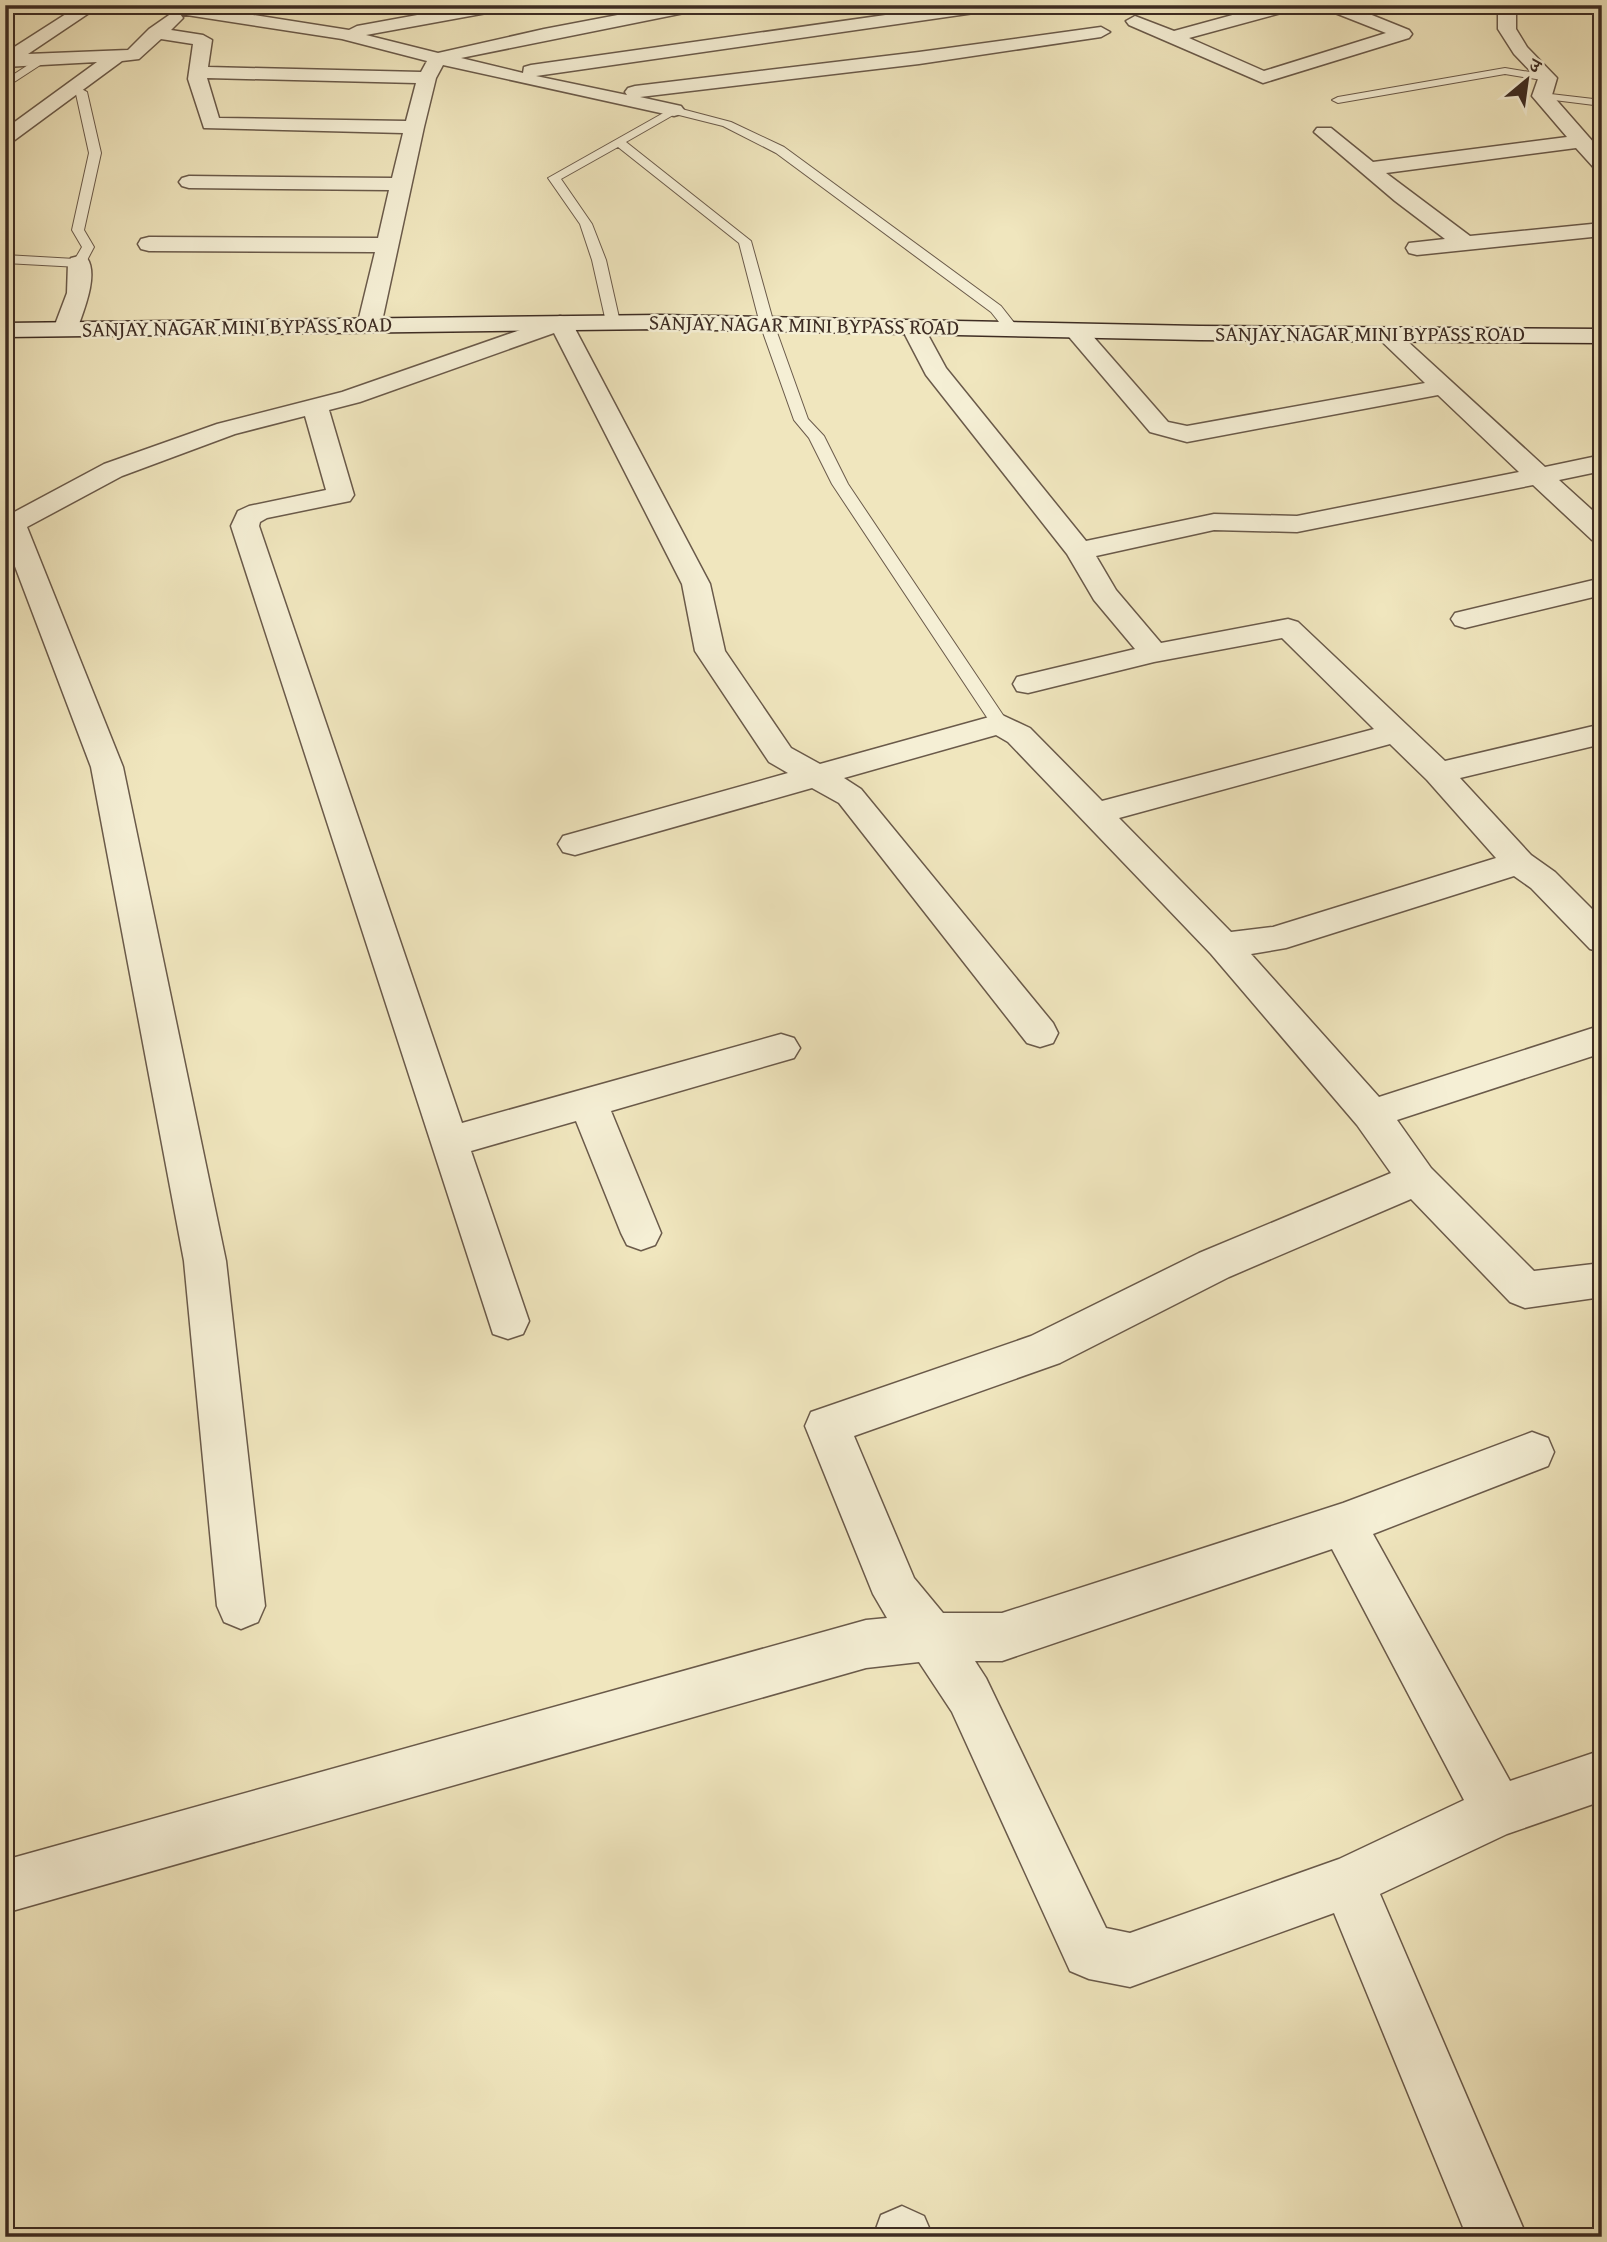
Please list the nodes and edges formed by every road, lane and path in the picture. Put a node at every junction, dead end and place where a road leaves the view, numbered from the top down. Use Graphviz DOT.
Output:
graph roads {
  1 [pos="33,5"];
  2 [pos="92,5"];
  3 [pos="149,5"];
  4 [pos="221,5"];
  5 [pos="699,5"];
  6 [pos="858,5"];
  7 [pos="995,5"];
  8 [pos="1290,5"];
  9 [pos="1331,5"];
  10 [pos="1507,5"];
  11 [pos="187,8"];
  12 [pos="5,9"];
  13 [pos="510,11"];
  14 [pos="877,21"];
  15 [pos="1135,21"];
  16 [pos="1101,32"];
  17 [pos="155,33"];
  18 [pos="342,34"];
  19 [pos="544,34"];
  20 [pos="1173,37"];
  21 [pos="116,57"];
  22 [pos="46,58"];
  23 [pos="438,58"];
  24 [pos="919,58"];
  25 [pos="6,61"];
  26 [pos="198,72"];
  27 [pos="505,75"];
  28 [pos="427,78"];
  29 [pos="5,85"];
  30 [pos="1545,87"];
  31 [pos="72,88"];
  32 [pos="608,96"];
  33 [pos="1338,100"];
  34 [pos="1602,103"];
  35 [pos="674,110"];
  36 [pos="414,127"];
  37 [pos="1324,132"];
  38 [pos="5,138"];
  39 [pos="1580,141"];
  40 [pos="620,144"];
  41 [pos="1602,165"];
  42 [pos="1368,169"];
  43 [pos="189,182"];
  44 [pos="401,184"];
  45 [pos="1602,229"];
  46 [pos="1465,243"];
  47 [pos="149,244"];
  48 [pos="387,245"];
  49 [pos="1417,248"];
  50 [pos="5,259"];
  51 [pos="79,263"];
  52 [pos="613,322"];
  53 [pos="560,323"];
  54 [pos="767,324"];
  55 [pos="369,326"];
  56 [pos="913,327"];
  57 [pos="1012,329"];
  58 [pos="5,330"];
  59 [pos="65,330"];
  60 [pos="1076,331"];
  61 [pos="1386,334"];
  62 [pos="1602,335"];
  63 [pos="1443,387"];
  64 [pos="315,406"];
  65 [pos="1602,463"];
  66 [pos="1539,476"];
  67 [pos="9,527"];
  68 [pos="1602,534"];
  69 [pos="1079,551"];
  70 [pos="1602,586"];
  71 [pos="1465,619"];
  72 [pos="1154,653"];
  73 [pos="1028,684"];
  74 [pos="1000,724"];
  75 [pos="1398,732"];
  76 [pos="1602,734"];
  77 [pos="1438,772"];
  78 [pos="816,777"];
  79 [pos="1096,814"];
  80 [pos="575,844"];
  81 [pos="1519,863"];
  82 [pos="1602,940"];
  83 [pos="1223,945"];
  84 [pos="1040,1033"];
  85 [pos="1602,1039"];
  86 [pos="781,1048"];
  87 [pos="588,1102"];
  88 [pos="1371,1114"];
  89 [pos="449,1142"];
  90 [pos="1417,1179"];
  91 [pos="641,1233"];
  92 [pos="1602,1280"];
  93 [pos="508,1321"];
  94 [pos="1532,1452"];
  95 [pos="1343,1524"];
  96 [pos="241,1606"];
  97 [pos="931,1637"];
  98 [pos="1602,1775"];
  99 [pos="1497,1811"];
  100 [pos="1348,1882"];
  101 [pos="5,1888"];
  102 [pos="1497,2237"];
  1 -- 12 [label="street"];
  2 -- 25 [label="street"];
  3 -- 11 [label="street"];
  4 -- 11 [label="street"];
  5 -- 19 [label="street"];
  6 -- 14 [label="street"];
  7 -- 14 [label="street"];
  8 -- 20 [label="street"];
  9 -- 20 [label="street"];
  10 -- 30 [label="street"];
  11 -- 17 [label="street"];
  11 -- 18 [label="street"];
  13 -- 18 [label="street"];
  13 -- 19 [label="street"];
  14 -- 24 [label="street"];
  14 -- 27 [label="street"];
  15 -- 20 [label="street"];
  16 -- 24 [label="street"];
  17 -- 21 [label="street"];
  17 -- 26 [label="street"];
  18 -- 23 [label="street"];
  19 -- 23 [label="street"];
  21 -- 22 [label="street"];
  21 -- 31 [label="street"];
  22 -- 25 [label="street"];
  22 -- 29 [label="lane"];
  23 -- 27 [label="street"];
  23 -- 28 [label="street"];
  24 -- 32 [label="street"];
  26 -- 28 [label="street"];
  26 -- 36 [label="street"];
  27 -- 32 [label="street"];
  28 -- 36 [label="street"];
  30 -- 33 [label="lane"];
  30 -- 34 [label="lane"];
  30 -- 39 [label="street"];
  31 -- 38 [label="street"];
  31 -- 51 [label="lane"];
  32 -- 35 [label="street"];
  35 -- 40 [label="lane"];
  35 -- 57 [label="lane"];
  36 -- 44 [label="street"];
  37 -- 42 [label="street"];
  39 -- 41 [label="street"];
  39 -- 42 [label="street"];
  40 -- 52 [label="lane"];
  40 -- 54 [label="lane"];
  42 -- 46 [label="street"];
  43 -- 44 [label="street"];
  44 -- 48 [label="street"];
  45 -- 46 [label="street"];
  46 -- 49 [label="street"];
  47 -- 48 [label="street"];
  48 -- 55 [label="street"];
  50 -- 51 [label="lane"];
  51 -- 59 [label="street"];
  52 -- 53 [label="street, SANJAY NAGAR MINI BYPASS ROAD"];
  52 -- 54 [label="street, SANJAY NAGAR MINI BYPASS ROAD"];
  53 -- 55 [label="street, SANJAY NAGAR MINI BYPASS ROAD"];
  53 -- 64 [label="street"];
  53 -- 78 [label="street"];
  54 -- 56 [label="street, SANJAY NAGAR MINI BYPASS ROAD"];
  54 -- 74 [label="lane"];
  55 -- 59 [label="street, SANJAY NAGAR MINI BYPASS ROAD"];
  56 -- 57 [label="street, SANJAY NAGAR MINI BYPASS ROAD"];
  56 -- 69 [label="street"];
  57 -- 60 [label="street, SANJAY NAGAR MINI BYPASS ROAD"];
  58 -- 59 [label="street, SANJAY NAGAR MINI BYPASS ROAD"];
  60 -- 61 [label="street, SANJAY NAGAR MINI BYPASS ROAD"];
  60 -- 63 [label="street"];
  61 -- 62 [label="street, SANJAY NAGAR MINI BYPASS ROAD"];
  61 -- 63 [label="street"];
  63 -- 66 [label="street"];
  64 -- 67 [label="street"];
  64 -- 89 [label="street"];
  65 -- 66 [label="street"];
  66 -- 68 [label="street"];
  66 -- 69 [label="street"];
  67 -- 96 [label="street"];
  69 -- 72 [label="street"];
  70 -- 71 [label="street"];
  72 -- 73 [label="street"];
  72 -- 75 [label="street"];
  74 -- 78 [label="street"];
  74 -- 79 [label="street"];
  75 -- 77 [label="street"];
  75 -- 79 [label="street"];
  76 -- 77 [label="street"];
  77 -- 81 [label="street"];
  78 -- 80 [label="street"];
  78 -- 84 [label="street"];
  79 -- 83 [label="street"];
  81 -- 82 [label="street"];
  81 -- 83 [label="street"];
  83 -- 88 [label="street"];
  85 -- 88 [label="street"];
  86 -- 87 [label="street"];
  87 -- 89 [label="street"];
  87 -- 91 [label="street"];
  88 -- 90 [label="street"];
  89 -- 93 [label="street"];
  90 -- 92 [label="street"];
  90 -- 97 [label="street"];
  94 -- 95 [label="street"];
  95 -- 97 [label="street"];
  95 -- 99 [label="street"];
  97 -- 100 [label="street"];
  97 -- 101 [label="street"];
  98 -- 99 [label="street"];
  99 -- 100 [label="street"];
  100 -- 102 [label="street"];
}
